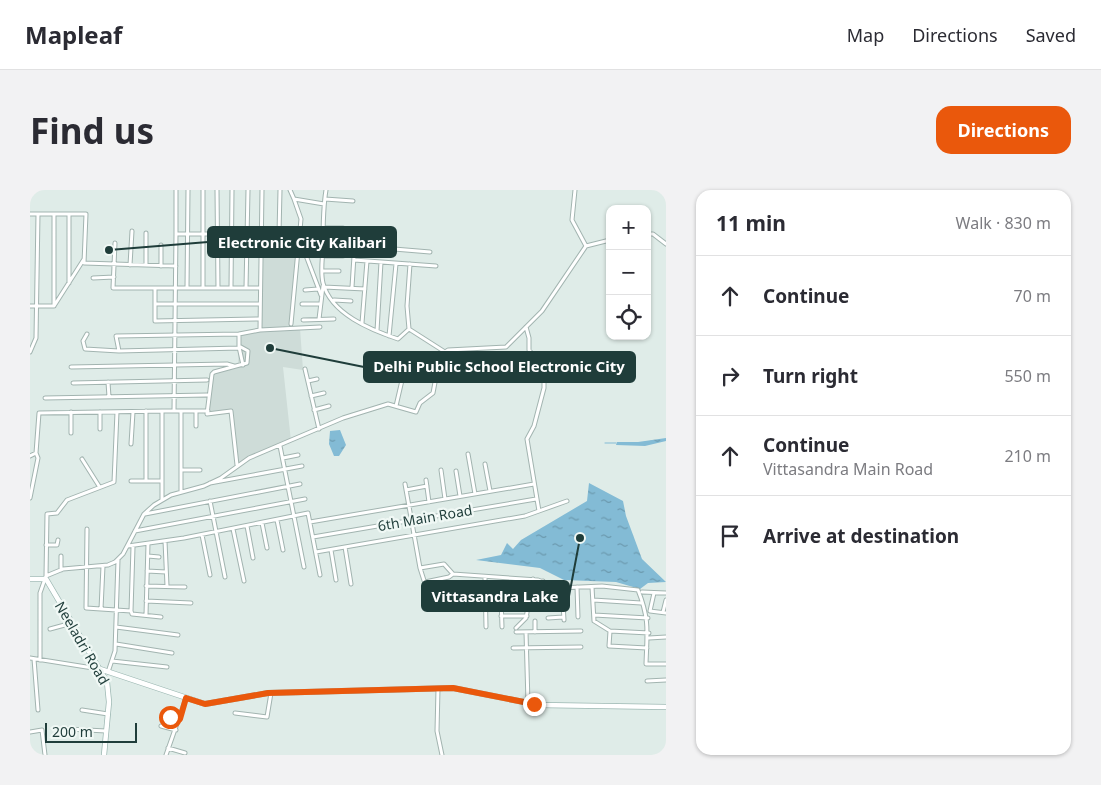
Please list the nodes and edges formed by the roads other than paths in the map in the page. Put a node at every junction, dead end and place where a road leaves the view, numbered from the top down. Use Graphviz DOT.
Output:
graph roads {
  1 [pos="176,190"];
  2 [pos="188,190"];
  3 [pos="203,190"];
  4 [pos="217,190"];
  5 [pos="232,190"];
  6 [pos="248,190"];
  7 [pos="262,190"];
  8 [pos="280,190"];
  9 [pos="290,190"];
  10 [pos="326,190"];
  11 [pos="575,190"];
  12 [pos="294,199"];
  13 [pos="325,199"];
  14 [pos="353,201"];
  15 [pos="324,204"];
  16 [pos="30,214"];
  17 [pos="38,214"];
  18 [pos="54,214"];
  19 [pos="69,214"];
  20 [pos="322,228"];
  21 [pos="343,228"];
  22 [pos="132,231"];
  23 [pos="146,233"];
  24 [pos="322,233"];
  25 [pos="176,234"];
  26 [pos="188,234"];
  27 [pos="203,234"];
  28 [pos="218,234"];
  29 [pos="232,234"];
  30 [pos="246,234"];
  31 [pos="260,234"];
  32 [pos="279,234"];
  33 [pos="298,234"];
  34 [pos="651,234"];
  35 [pos="606,241"];
  36 [pos="116,243"];
  37 [pos="323,243"];
  38 [pos="666,244"];
  39 [pos="161,245"];
  40 [pos="358,246"];
  41 [pos="586,246"];
  42 [pos="430,252"];
  43 [pos="323,256"];
  44 [pos="343,256"];
  45 [pos="85,258"];
  46 [pos="354,260"];
  47 [pos="367,261"];
  48 [pos="381,262"];
  49 [pos="115,264"];
  50 [pos="396,264"];
  51 [pos="410,264"];
  52 [pos="130,265"];
  53 [pos="146,265"];
  54 [pos="161,266"];
  55 [pos="176,266"];
  56 [pos="436,266"];
  57 [pos="322,271"];
  58 [pos="339,271"];
  59 [pos="114,277"];
  60 [pos="93,278"];
  61 [pos="69,284"];
  62 [pos="324,286"];
  63 [pos="175,287"];
  64 [pos="352,287"];
  65 [pos="155,288"];
  66 [pos="188,288"];
  67 [pos="203,288"];
  68 [pos="218,288"];
  69 [pos="231,288"];
  70 [pos="246,288"];
  71 [pos="260,288"];
  72 [pos="318,289"];
  73 [pos="365,289"];
  74 [pos="305,290"];
  75 [pos="321,295"];
  76 [pos="333,300"];
  77 [pos="351,301"];
  78 [pos="155,304"];
  79 [pos="175,304"];
  80 [pos="260,304"];
  81 [pos="302,304"];
  82 [pos="320,304"];
  83 [pos="30,306"];
  84 [pos="37,306"];
  85 [pos="54,306"];
  86 [pos="260,318"];
  87 [pos="319,319"];
  88 [pos="334,319"];
  89 [pos="175,320"];
  90 [pos="303,320"];
  91 [pos="362,323"];
  92 [pos="291,324"];
  93 [pos="320,327"];
  94 [pos="526,327"];
  95 [pos="409,329"];
  96 [pos="260,330"];
  97 [pos="376,331"];
  98 [pos="87,334"];
  99 [pos="175,334"];
  100 [pos="239,334"];
  101 [pos="389,336"];
  102 [pos="239,347"];
  103 [pos="119,350"];
  104 [pos="174,350"];
  105 [pos="30,352"];
  106 [pos="445,352"];
  107 [pos="174,365"];
  108 [pos="243,365"];
  109 [pos="235,367"];
  110 [pos="71,368"];
  111 [pos="305,369"];
  112 [pos="403,376"];
  113 [pos="317,378"];
  114 [pos="207,380"];
  115 [pos="174,381"];
  116 [pos="308,381"];
  117 [pos="108,382"];
  118 [pos="73,383"];
  119 [pos="324,393"];
  120 [pos="207,396"];
  121 [pos="311,396"];
  122 [pos="109,397"];
  123 [pos="174,397"];
  124 [pos="45,398"];
  125 [pos="329,406"];
  126 [pos="396,406"];
  127 [pos="314,410"];
  128 [pos="146,411"];
  129 [pos="162,411"];
  130 [pos="174,411"];
  131 [pos="196,411"];
  132 [pos="208,411"];
  133 [pos="71,412"];
  134 [pos="100,412"];
  135 [pos="117,412"];
  136 [pos="133,412"];
  137 [pos="181,412"];
  138 [pos="196,426"];
  139 [pos="100,429"];
  140 [pos="319,429"];
  141 [pos="71,433"];
  142 [pos="132,444"];
  143 [pos="280,446"];
  144 [pos="36,452"];
  145 [pos="468,454"];
  146 [pos="298,455"];
  147 [pos="30,456"];
  148 [pos="283,458"];
  149 [pos="82,459"];
  150 [pos="485,464"];
  151 [pos="237,465"];
  152 [pos="302,466"];
  153 [pos="181,470"];
  154 [pos="200,470"];
  155 [pos="284,470"];
  156 [pos="440,470"];
  157 [pos="456,471"];
  158 [pos="426,480"];
  159 [pos="131,481"];
  160 [pos="146,481"];
  161 [pos="162,481"];
  162 [pos="209,483"];
  163 [pos="300,484"];
  164 [pos="405,484"];
  165 [pos="534,484"];
  166 [pos="99,486"];
  167 [pos="288,486"];
  168 [pos="427,486"];
  169 [pos="406,490"];
  170 [pos="181,491"];
  171 [pos="490,491"];
  172 [pos="475,494"];
  173 [pos="460,496"];
  174 [pos="30,498"];
  175 [pos="305,498"];
  176 [pos="445,499"];
  177 [pos="536,499"];
  178 [pos="162,500"];
  179 [pos="210,501"];
  180 [pos="291,501"];
  181 [pos="567,501"];
  182 [pos="429,502"];
  183 [pos="409,505"];
  184 [pos="539,512"];
  185 [pos="144,514"];
  186 [pos="213,516"];
  187 [pos="294,517"];
  188 [pos="277,520"];
  189 [pos="412,520"];
  190 [pos="310,522"];
  191 [pos="262,523"];
  192 [pos="247,526"];
  193 [pos="87,529"];
  194 [pos="233,529"];
  195 [pos="135,531"];
  196 [pos="215,532"];
  197 [pos="202,535"];
  198 [pos="414,535"];
  199 [pos="314,537"];
  200 [pos="58,540"];
  201 [pos="166,541"];
  202 [pos="46,544"];
  203 [pos="148,544"];
  204 [pos="128,546"];
  205 [pos="133,547"];
  206 [pos="267,548"];
  207 [pos="345,548"];
  208 [pos="283,550"];
  209 [pos="331,550"];
  210 [pos="316,552"];
  211 [pos="61,556"];
  212 [pos="148,556"];
  213 [pos="159,557"];
  214 [pos="253,558"];
  215 [pos="118,559"];
  216 [pos="86,566"];
  217 [pos="103,566"];
  218 [pos="304,567"];
  219 [pos="420,568"];
  220 [pos="61,570"];
  221 [pos="147,571"];
  222 [pos="166,572"];
  223 [pos="453,574"];
  224 [pos="210,575"];
  225 [pos="320,575"];
  226 [pos="46,577"];
  227 [pos="225,577"];
  228 [pos="485,578"];
  229 [pos="533,579"];
  230 [pos="30,580"];
  231 [pos="336,580"];
  232 [pos="244,581"];
  233 [pos="543,581"];
  234 [pos="425,582"];
  235 [pos="352,584"];
  236 [pos="146,586"];
  237 [pos="167,586"];
  238 [pos="592,586"];
  239 [pos="185,587"];
  240 [pos="577,587"];
  241 [pos="562,588"];
  242 [pos="642,592"];
  243 [pos="440,593"];
  244 [pos="654,593"];
  245 [pos="666,593"];
  246 [pos="485,599"];
  247 [pos="501,599"];
  248 [pos="530,600"];
  249 [pos="593,600"];
  250 [pos="666,600"];
  251 [pos="146,601"];
  252 [pos="563,602"];
  253 [pos="191,603"];
  254 [pos="641,603"];
  255 [pos="101,609"];
  256 [pos="116,611"];
  257 [pos="131,611"];
  258 [pos="664,613"];
  259 [pos="593,615"];
  260 [pos="146,616"];
  261 [pos="501,616"];
  262 [pos="527,616"];
  263 [pos="161,617"];
  264 [pos="578,617"];
  265 [pos="548,618"];
  266 [pos="648,618"];
  267 [pos="535,621"];
  268 [pos="72,623"];
  269 [pos="116,627"];
  270 [pos="486,627"];
  271 [pos="502,627"];
  272 [pos="50,629"];
  273 [pos="167,629"];
  274 [pos="580,631"];
  275 [pos="610,631"];
  276 [pos="526,632"];
  277 [pos="535,632"];
  278 [pos="166,634"];
  279 [pos="178,635"];
  280 [pos="649,635"];
  281 [pos="666,637"];
  282 [pos="116,644"];
  283 [pos="581,647"];
  284 [pos="513,648"];
  285 [pos="526,648"];
  286 [pos="647,648"];
  287 [pos="172,653"];
  288 [pos="32,658"];
  289 [pos="40,660"];
  290 [pos="112,661"];
  291 [pos="666,664"];
  292 [pos="167,667"];
  293 [pos="100,669"];
  294 [pos="108,672"];
  295 [pos="666,680"];
  296 [pos="647,681"];
  297 [pos="438,689"];
  298 [pos="271,693"];
  299 [pos="186,698"];
  300 [pos="528,703"];
  301 [pos="666,708"];
  302 [pos="38,710"];
  303 [pos="82,710"];
  304 [pos="235,713"];
  305 [pos="108,714"];
  306 [pos="170,717"];
  307 [pos="180,719"];
  308 [pos="161,726"];
  309 [pos="68,729"];
  310 [pos="176,730"];
  311 [pos="106,731"];
  312 [pos="30,732"];
  313 [pos="168,748"];
  314 [pos="185,753"];
  315 [pos="45,755"];
  316 [pos="104,755"];
  317 [pos="166,755"];
  318 [pos="442,755"];
  1 -- 25 [label="street"];
  2 -- 26 [label="street"];
  3 -- 27 [label="street"];
  4 -- 28 [label="street"];
  5 -- 29 [label="street"];
  6 -- 30 [label="street"];
  7 -- 31 [label="street"];
  8 -- 32 [label="street"];
  9 -- 12 [label="street"];
  10 -- 13 [label="street"];
  11 -- 41 [label="street"];
  12 -- 15 [label="street"];
  12 -- 33 [label="street"];
  13 -- 14 [label="street"];
  13 -- 15 [label="street"];
  15 -- 20 [label="street"];
  16 -- 17 [label="street"];
  17 -- 18 [label="street"];
  17 -- 84 [label="street"];
  18 -- 19 [label="street"];
  18 -- 85 [label="street"];
  19 -- 45 [label="street"];
  19 -- 61 [label="street"];
  20 -- 21 [label="street"];
  20 -- 24 [label="street"];
  22 -- 52 [label="street"];
  23 -- 53 [label="street"];
  24 -- 33 [label="street"];
  24 -- 37 [label="street"];
  25 -- 26 [label="street"];
  25 -- 55 [label="street"];
  26 -- 27 [label="street"];
  26 -- 66 [label="street"];
  27 -- 28 [label="street"];
  27 -- 67 [label="street"];
  28 -- 29 [label="street"];
  28 -- 68 [label="street"];
  29 -- 30 [label="street"];
  29 -- 69 [label="street"];
  30 -- 31 [label="street"];
  30 -- 70 [label="street"];
  31 -- 32 [label="street"];
  31 -- 71 [label="street"];
  32 -- 33 [label="street"];
  33 -- 72 [label="street"];
  33 -- 92 [label="street"];
  34 -- 38 [label="street"];
  35 -- 41 [label="street"];
  36 -- 49 [label="street"];
  37 -- 40 [label="street"];
  37 -- 43 [label="street"];
  39 -- 54 [label="street"];
  40 -- 42 [label="street"];
  40 -- 46 [label="street"];
  41 -- 94 [label="street"];
  43 -- 44 [label="street"];
  43 -- 57 [label="street"];
  45 -- 49 [label="street"];
  45 -- 61 [label="street"];
  46 -- 47 [label="street"];
  46 -- 64 [label="street"];
  47 -- 48 [label="street"];
  47 -- 73 [label="street"];
  48 -- 50 [label="street"];
  48 -- 97 [label="street"];
  49 -- 52 [label="street"];
  49 -- 59 [label="street"];
  50 -- 51 [label="street"];
  50 -- 101 [label="street"];
  51 -- 56 [label="street"];
  51 -- 95 [label="street"];
  52 -- 53 [label="street"];
  53 -- 54 [label="street"];
  54 -- 55 [label="street"];
  55 -- 63 [label="street"];
  57 -- 58 [label="street"];
  57 -- 62 [label="street"];
  59 -- 60 [label="street"];
  59 -- 65 [label="street"];
  61 -- 85 [label="street"];
  62 -- 64 [label="street"];
  62 -- 75 [label="street"];
  62 -- 76 [label="street"];
  63 -- 65 [label="street"];
  63 -- 66 [label="street"];
  63 -- 79 [label="street"];
  64 -- 73 [label="street"];
  65 -- 78 [label="street"];
  66 -- 67 [label="street"];
  67 -- 68 [label="street"];
  68 -- 69 [label="street"];
  69 -- 70 [label="street"];
  70 -- 71 [label="street"];
  71 -- 80 [label="street"];
  72 -- 74 [label="street"];
  72 -- 75 [label="street"];
  73 -- 91 [label="street"];
  75 -- 82 [label="street"];
  76 -- 77 [label="street"];
  76 -- 91 [label="street"];
  78 -- 79 [label="street"];
  78 -- 89 [label="street"];
  79 -- 80 [label="street"];
  79 -- 89 [label="street"];
  80 -- 86 [label="street"];
  81 -- 82 [label="street"];
  82 -- 87 [label="street"];
  83 -- 84 [label="street"];
  84 -- 85 [label="street"];
  84 -- 105 [label="street"];
  86 -- 89 [label="street"];
  86 -- 96 [label="street"];
  87 -- 88 [label="street"];
  87 -- 90 [label="street"];
  89 -- 99 [label="street"];
  91 -- 97 [label="street"];
  93 -- 96 [label="street"];
  94 -- 106 [label="street"];
  94 -- 165 [label="street"];
  95 -- 101 [label="street"];
  95 -- 106 [label="street"];
  96 -- 100 [label="street"];
  97 -- 101 [label="street"];
  98 -- 103 [label="street"];
  99 -- 100 [label="street"];
  99 -- 103 [label="street"];
  99 -- 104 [label="street"];
  100 -- 102 [label="street"];
  102 -- 104 [label="street"];
  102 -- 108 [label="street"];
  102 -- 108 [label="street"];
  103 -- 104 [label="street"];
  104 -- 107 [label="street"];
  106 -- 126 [label="street"];
  107 -- 109 [label="street"];
  107 -- 110 [label="street"];
  107 -- 115 [label="street"];
  108 -- 109 [label="street"];
  109 -- 132 [label="street"];
  111 -- 116 [label="street"];
  112 -- 126 [label="street"];
  113 -- 116 [label="street"];
  114 -- 115 [label="street"];
  115 -- 117 [label="street"];
  115 -- 123 [label="street"];
  116 -- 121 [label="street"];
  117 -- 118 [label="street"];
  117 -- 122 [label="street"];
  119 -- 121 [label="street"];
  120 -- 123 [label="street"];
  121 -- 127 [label="street"];
  122 -- 123 [label="street"];
  122 -- 124 [label="street"];
  123 -- 130 [label="street"];
  125 -- 127 [label="street"];
  126 -- 140 [label="street"];
  127 -- 140 [label="street"];
  128 -- 129 [label="street"];
  128 -- 136 [label="street"];
  128 -- 160 [label="street"];
  129 -- 130 [label="street"];
  129 -- 161 [label="street"];
  130 -- 137 [label="street"];
  131 -- 132 [label="street"];
  131 -- 137 [label="street"];
  131 -- 138 [label="street"];
  132 -- 151 [label="street"];
  133 -- 134 [label="street"];
  133 -- 141 [label="street"];
  133 -- 144 [label="street"];
  134 -- 135 [label="street"];
  134 -- 139 [label="street"];
  135 -- 136 [label="street"];
  135 -- 166 [label="street"];
  136 -- 142 [label="street"];
  137 -- 153 [label="street"];
  140 -- 143 [label="street"];
  143 -- 148 [label="street"];
  143 -- 151 [label="street"];
  144 -- 147 [label="street"];
  144 -- 174 [label="street"];
  145 -- 172 [label="street"];
  146 -- 148 [label="street"];
  148 -- 155 [label="street"];
  149 -- 166 [label="street"];
  150 -- 171 [label="street"];
  151 -- 162 [label="street"];
  152 -- 155 [label="street"];
  153 -- 154 [label="street"];
  153 -- 170 [label="street"];
  155 -- 162 [label="street"];
  155 -- 167 [label="street"];
  156 -- 176 [label="street"];
  157 -- 173 [label="street"];
  158 -- 168 [label="street"];
  159 -- 160 [label="street"];
  160 -- 161 [label="street"];
  161 -- 178 [label="street"];
  162 -- 170 [label="street"];
  163 -- 167 [label="street"];
  164 -- 169 [label="street"];
  165 -- 171 [label="street"];
  165 -- 177 [label="street"];
  166 -- 202 [label="street"];
  167 -- 179 [label="street"];
  167 -- 180 [label="street"];
  168 -- 169 [label="street"];
  168 -- 182 [label="street"];
  169 -- 183 [label="street"];
  170 -- 178 [label="street"];
  171 -- 172 [label="street"];
  172 -- 173 [label="street"];
  173 -- 176 [label="street"];
  175 -- 180 [label="street"];
  176 -- 182 [label="street"];
  177 -- 184 [label="street"];
  177 -- 189 [label="street, 6th Main Road"];
  178 -- 185 [label="street"];
  179 -- 185 [label="street"];
  179 -- 186 [label="street"];
  180 -- 186 [label="street"];
  180 -- 187 [label="street"];
  181 -- 184 [label="street"];
  182 -- 183 [label="street"];
  183 -- 189 [label="street"];
  183 -- 190 [label="street"];
  184 -- 198 [label="street"];
  185 -- 195 [label="street"];
  186 -- 195 [label="street"];
  186 -- 196 [label="street"];
  187 -- 188 [label="street"];
  187 -- 190 [label="street"];
  187 -- 218 [label="street"];
  188 -- 191 [label="street"];
  188 -- 208 [label="street"];
  189 -- 198 [label="street"];
  189 -- 199 [label="street, 6th Main Road"];
  190 -- 199 [label="street"];
  191 -- 192 [label="street"];
  191 -- 206 [label="street"];
  192 -- 194 [label="street"];
  192 -- 214 [label="street"];
  193 -- 216 [label="street"];
  194 -- 196 [label="street"];
  194 -- 232 [label="street"];
  195 -- 204 [label="street"];
  196 -- 197 [label="street"];
  196 -- 227 [label="street"];
  197 -- 201 [label="street"];
  197 -- 224 [label="street"];
  198 -- 207 [label="street"];
  198 -- 219 [label="street"];
  199 -- 210 [label="street"];
  200 -- 202 [label="street"];
  201 -- 203 [label="street"];
  201 -- 222 [label="street"];
  202 -- 226 [label="street"];
  203 -- 205 [label="street"];
  203 -- 212 [label="street"];
  204 -- 205 [label="street"];
  204 -- 215 [label="street"];
  205 -- 257 [label="street"];
  207 -- 209 [label="street"];
  207 -- 235 [label="street"];
  209 -- 210 [label="street"];
  209 -- 231 [label="street"];
  210 -- 225 [label="street"];
  211 -- 220 [label="street"];
  212 -- 213 [label="street"];
  212 -- 221 [label="street"];
  215 -- 217 [label="street"];
  215 -- 256 [label="street"];
  216 -- 217 [label="street"];
  216 -- 220 [label="street"];
  216 -- 255 [label="street"];
  217 -- 255 [label="street"];
  219 -- 223 [label="street"];
  219 -- 234 [label="street"];
  220 -- 226 [label="street"];
  221 -- 222 [label="street"];
  221 -- 236 [label="street"];
  222 -- 237 [label="street"];
  223 -- 228 [label="street"];
  223 -- 234 [label="street"];
  226 -- 230 [label="street"];
  226 -- 268 [label="street, Neeladri Road"];
  226 -- 289 [label="street"];
  228 -- 229 [label="street"];
  228 -- 246 [label="street"];
  229 -- 233 [label="street"];
  229 -- 248 [label="street"];
  233 -- 241 [label="street"];
  233 -- 252 [label="street"];
  234 -- 243 [label="street"];
  236 -- 237 [label="street"];
  236 -- 251 [label="street"];
  237 -- 239 [label="street"];
  238 -- 240 [label="street"];
  238 -- 249 [label="street"];
  238 -- 254 [label="street"];
  240 -- 241 [label="street"];
  240 -- 264 [label="street"];
  241 -- 252 [label="street"];
  242 -- 244 [label="street"];
  244 -- 245 [label="street"];
  244 -- 258 [label="street"];
  246 -- 247 [label="street"];
  246 -- 270 [label="street"];
  247 -- 248 [label="street"];
  247 -- 261 [label="street"];
  248 -- 262 [label="street"];
  249 -- 254 [label="street"];
  249 -- 259 [label="street"];
  250 -- 258 [label="street"];
  251 -- 253 [label="street"];
  251 -- 260 [label="street"];
  252 -- 265 [label="street"];
  254 -- 266 [label="street"];
  255 -- 256 [label="street"];
  256 -- 257 [label="street"];
  256 -- 269 [label="street"];
  257 -- 260 [label="street"];
  259 -- 266 [label="street"];
  259 -- 275 [label="street"];
  260 -- 263 [label="street"];
  261 -- 262 [label="street"];
  261 -- 271 [label="street"];
  262 -- 276 [label="street"];
  266 -- 280 [label="street"];
  267 -- 277 [label="street"];
  268 -- 272 [label="street"];
  268 -- 293 [label="street, Neeladri Road"];
  269 -- 278 [label="street"];
  269 -- 282 [label="street"];
  273 -- 278 [label="street"];
  274 -- 277 [label="street"];
  275 -- 280 [label="street"];
  275 -- 286 [label="street"];
  276 -- 277 [label="street"];
  276 -- 285 [label="street"];
  278 -- 279 [label="street"];
  280 -- 281 [label="street"];
  280 -- 286 [label="street"];
  282 -- 287 [label="street"];
  282 -- 290 [label="street"];
  283 -- 285 [label="street"];
  284 -- 285 [label="street"];
  285 -- 300 [label="street"];
  286 -- 291 [label="street"];
  288 -- 289 [label="street"];
  288 -- 302 [label="street"];
  289 -- 293 [label="street"];
  290 -- 292 [label="street"];
  290 -- 294 [label="street"];
  293 -- 294 [label="street"];
  293 -- 305 [label="street, Neeladri Road"];
  294 -- 299 [label="street"];
  295 -- 296 [label="street"];
  297 -- 298 [label="street"];
  297 -- 300 [label="street"];
  297 -- 318 [label="street"];
  298 -- 299 [label="street"];
  298 -- 304 [label="street"];
  299 -- 307 [label="street"];
  300 -- 301 [label="street"];
  303 -- 305 [label="street"];
  305 -- 311 [label="street, Neeladri Road"];
  306 -- 307 [label="street"];
  307 -- 310 [label="street"];
  308 -- 310 [label="street"];
  309 -- 311 [label="street"];
  310 -- 313 [label="street"];
  311 -- 316 [label="street, Neeladri Road"];
  312 -- 315 [label="street"];
  313 -- 314 [label="street"];
  313 -- 317 [label="street"];
}
